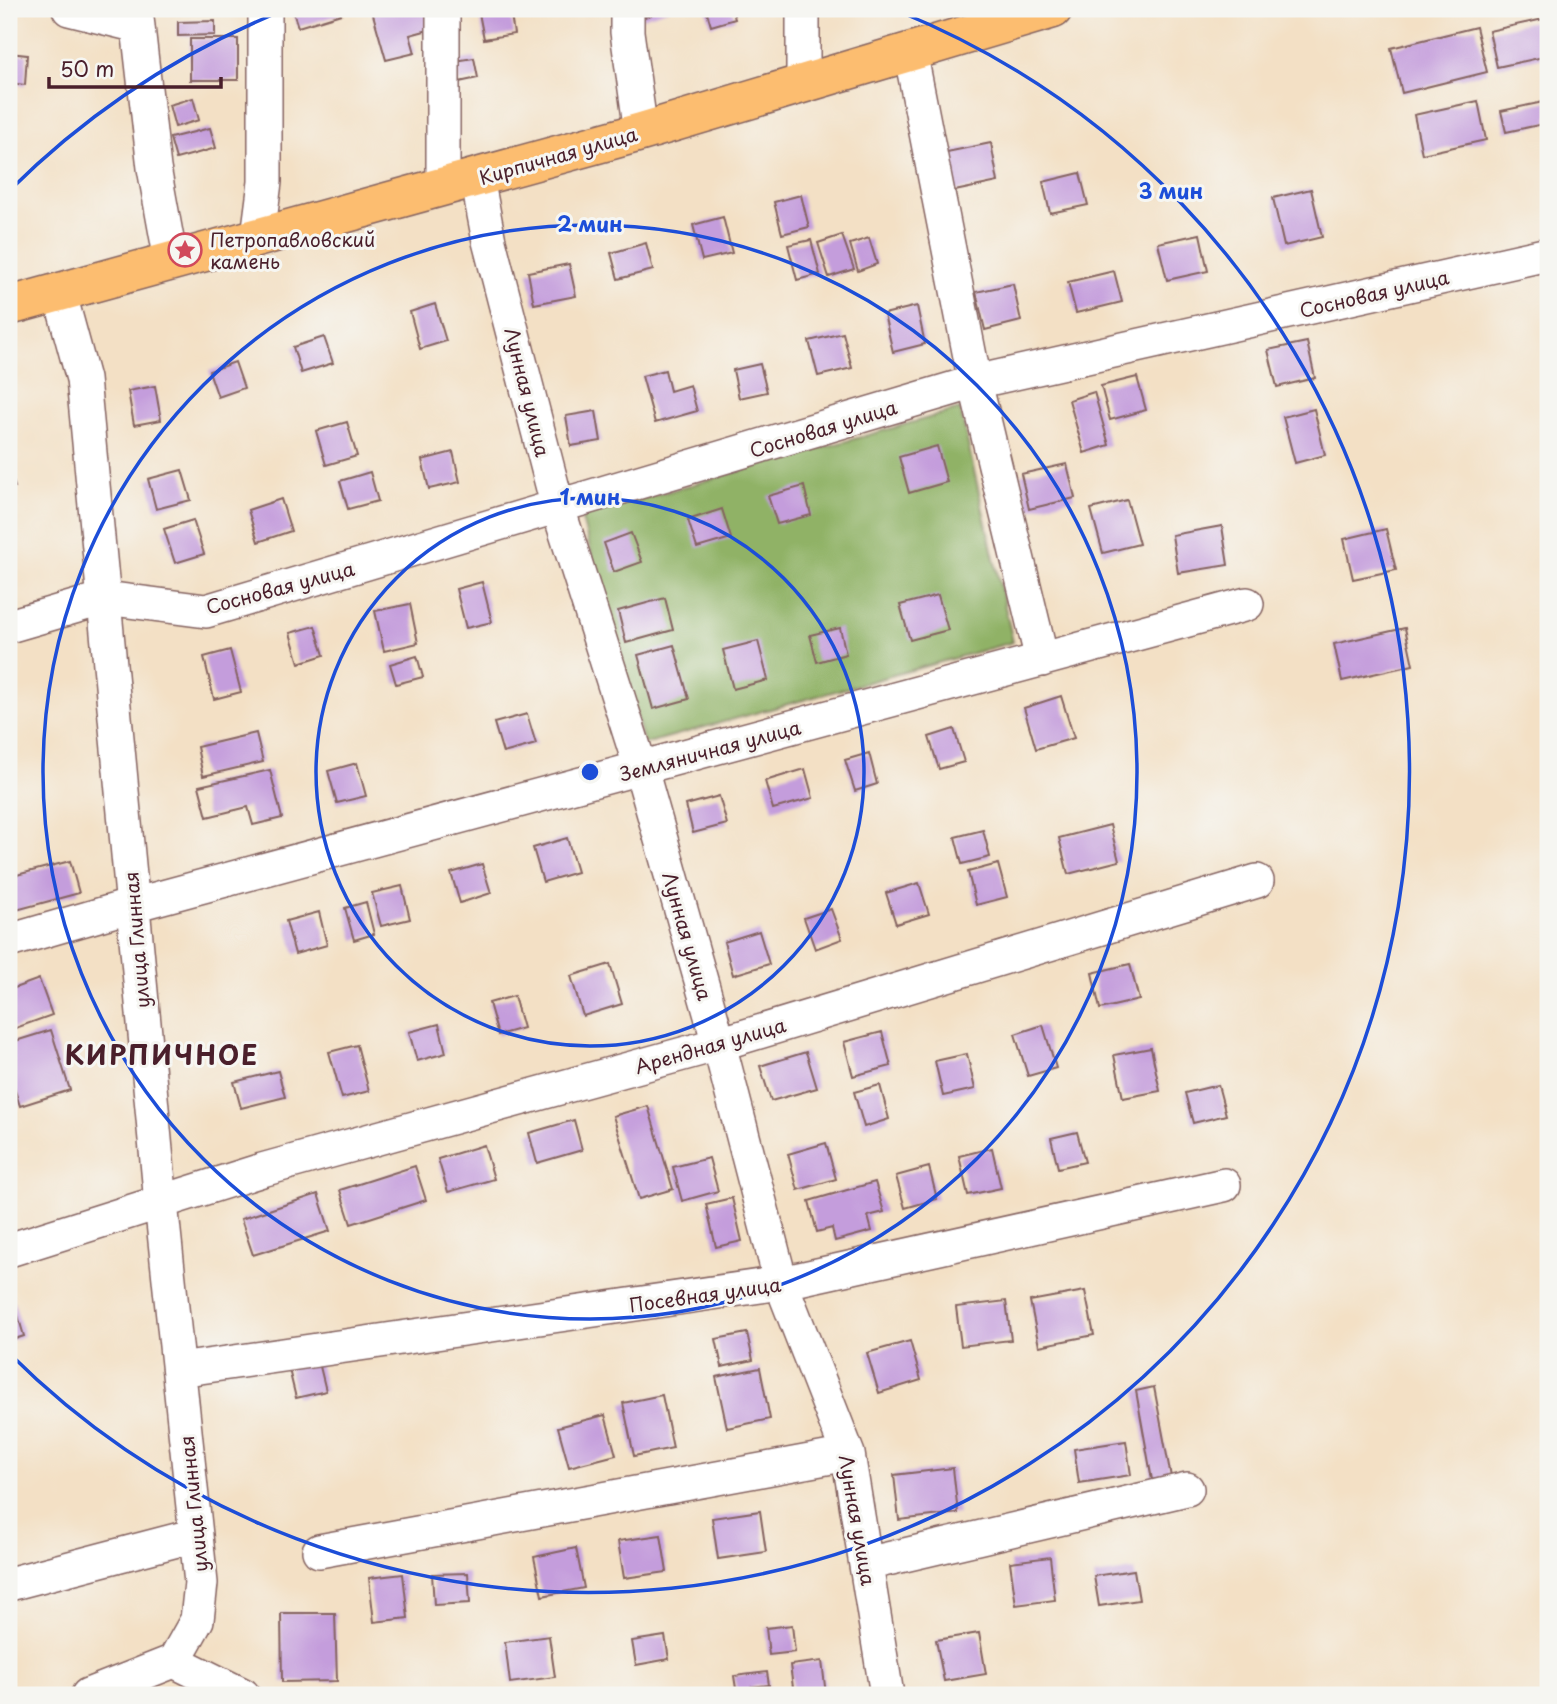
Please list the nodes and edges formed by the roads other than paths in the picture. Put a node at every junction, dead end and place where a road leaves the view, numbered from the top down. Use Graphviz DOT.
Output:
graph roads {
  1 [pos="69,9"];
  2 [pos="265,9"];
  3 [pos="443,9"];
  4 [pos="627,9"];
  5 [pos="803,9"];
  6 [pos="1054,9"];
  7 [pos="137,17"];
  8 [pos="983,19"];
  9 [pos="910,51"];
  10 [pos="803,83"];
  11 [pos="642,132"];
  12 [pos="460,183"];
  13 [pos="258,236"];
  14 [pos="1548,254"];
  15 [pos="171,261"];
  16 [pos="60,291"];
  17 [pos="9,306"];
  18 [pos="975,382"];
  19 [pos="558,508"];
  20 [pos="105,598"];
  21 [pos="1247,604"];
  22 [pos="9,626"];
  23 [pos="1042,660"];
  24 [pos="641,769"];
  25 [pos="1257,881"];
  26 [pos="133,905"];
  27 [pos="9,941"];
  28 [pos="719,1044"];
  29 [pos="1224,1185"];
  30 [pos="161,1203"];
  31 [pos="9,1250"];
  32 [pos="781,1283"];
  33 [pos="179,1370"];
  34 [pos="848,1454"];
  35 [pos="1187,1489"];
  36 [pos="196,1535"];
  37 [pos="319,1551"];
  38 [pos="866,1564"];
  39 [pos="9,1584"];
  40 [pos="174,1661"];
  41 [pos="89,1695"];
  42 [pos="243,1695"];
  43 [pos="887,1695"];
  1 -- 7 [label="street"];
  2 -- 13 [label="street"];
  3 -- 12 [label="street, Лунная улица"];
  4 -- 11 [label="street"];
  5 -- 10 [label="street"];
  6 -- 8 [label="main road, Кирпичная улица"];
  7 -- 15 [label="street"];
  8 -- 9 [label="main road, Кирпичная улица"];
  9 -- 10 [label="main road, Кирпичная улица"];
  9 -- 18 [label="street"];
  10 -- 11 [label="main road, Кирпичная улица"];
  11 -- 12 [label="main road, Кирпичная улица"];
  12 -- 13 [label="main road, Кирпичная улица"];
  12 -- 19 [label="street, Лунная улица"];
  13 -- 15 [label="main road, Кирпичная улица"];
  14 -- 18 [label="street, Сосновая улица"];
  15 -- 16 [label="main road, Кирпичная улица"];
  16 -- 17 [label="main road, Кирпичная улица"];
  16 -- 20 [label="street, улица Глинная"];
  18 -- 19 [label="street, Сосновая улица"];
  18 -- 23 [label="street"];
  19 -- 20 [label="street, Сосновая улица"];
  19 -- 24 [label="street, Лунная улица"];
  20 -- 22 [label="street"];
  20 -- 26 [label="street, улица Глинная"];
  21 -- 23 [label="street, Земляничная улица"];
  23 -- 24 [label="street, Земляничная улица"];
  24 -- 26 [label="street, Земляничная улица"];
  24 -- 28 [label="street, Лунная улица"];
  25 -- 28 [label="street, Арендная улица"];
  26 -- 27 [label="street, Земляничная улица"];
  26 -- 30 [label="street, улица Глинная"];
  28 -- 30 [label="street, Арендная улица"];
  28 -- 32 [label="street, Лунная улица"];
  29 -- 32 [label="street, Посевная улица"];
  30 -- 31 [label="street, Арендная улица"];
  30 -- 33 [label="street, улица Глинная"];
  32 -- 33 [label="street, Посевная улица"];
  32 -- 34 [label="street, Лунная улица"];
  33 -- 36 [label="street, улица Глинная"];
  34 -- 37 [label="street"];
  34 -- 38 [label="street, Лунная улица"];
  35 -- 38 [label="street"];
  36 -- 39 [label="street"];
  36 -- 40 [label="street, улица Глинная"];
  38 -- 43 [label="street, Лунная улица"];
  40 -- 41 [label="street"];
  40 -- 42 [label="street"];
}
